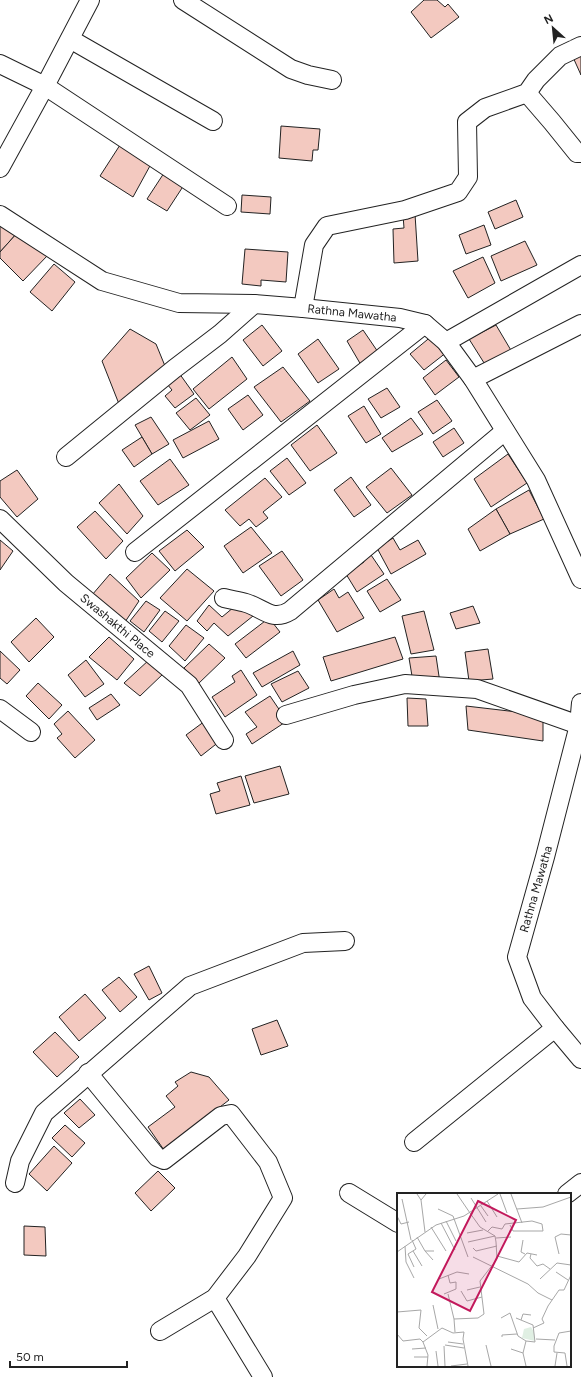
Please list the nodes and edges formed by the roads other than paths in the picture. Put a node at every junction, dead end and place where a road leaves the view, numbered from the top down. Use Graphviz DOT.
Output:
graph roads {
  1 [pos="90,0"];
  2 [pos="183,0"];
  3 [pos="70,39"];
  4 [pos="581,46"];
  5 [pos="0,64"];
  6 [pos="332,80"];
  7 [pos="45,86"];
  8 [pos="527,93"];
  9 [pos="213,121"];
  10 [pos="581,153"];
  11 [pos="0,168"];
  12 [pos="227,206"];
  13 [pos="0,215"];
  14 [pos="581,265"];
  15 [pos="254,304"];
  16 [pos="303,308"];
  17 [pos="425,324"];
  18 [pos="581,324"];
  19 [pos="446,342"];
  20 [pos="473,379"];
  21 [pos="505,431"];
  22 [pos="66,457"];
  23 [pos="0,519"];
  24 [pos="574,546"];
  25 [pos="135,552"];
  26 [pos="581,579"];
  27 [pos="224,598"];
  28 [pos="581,703"];
  29 [pos="0,709"];
  30 [pos="286,714"];
  31 [pos="580,724"];
  32 [pos="31,732"];
  33 [pos="224,740"];
  34 [pos="345,941"];
  35 [pos="555,1028"];
  36 [pos="581,1059"];
  37 [pos="88,1074"];
  38 [pos="414,1142"];
  39 [pos="16,1183"];
  40 [pos="581,1183"];
  41 [pos="349,1193"];
  42 [pos="568,1193"];
  43 [pos="397,1222"];
  44 [pos="214,1298"];
  45 [pos="160,1331"];
  46 [pos="263,1377"];
  1 -- 3 [label="street"];
  2 -- 6 [label="street"];
  3 -- 7 [label="street"];
  3 -- 9 [label="street"];
  4 -- 8 [label="street"];
  5 -- 7 [label="street"];
  7 -- 11 [label="street"];
  7 -- 12 [label="street"];
  8 -- 10 [label="street"];
  8 -- 16 [label="street"];
  13 -- 15 [label="street, Rathna Mawatha"];
  14 -- 19 [label="street"];
  15 -- 16 [label="street, Rathna Mawatha"];
  15 -- 22 [label="street"];
  16 -- 17 [label="street, Rathna Mawatha"];
  17 -- 19 [label="street, Rathna Mawatha"];
  17 -- 25 [label="street"];
  18 -- 20 [label="street"];
  19 -- 20 [label="street, Rathna Mawatha"];
  20 -- 21 [label="street, Rathna Mawatha"];
  21 -- 24 [label="street, Rathna Mawatha"];
  21 -- 27 [label="street"];
  23 -- 33 [label="street, Swashakthi Place"];
  24 -- 26 [label="street, Rathna Mawatha"];
  28 -- 31 [label="street, Rathna Mawatha"];
  29 -- 32 [label="street"];
  30 -- 31 [label="street"];
  31 -- 35 [label="street, Rathna Mawatha"];
  34 -- 37 [label="street"];
  35 -- 36 [label="street, Rathna Mawatha"];
  35 -- 38 [label="street"];
  37 -- 39 [label="street"];
  37 -- 44 [label="street"];
  40 -- 42 [label="street"];
  41 -- 43 [label="street"];
  44 -- 45 [label="street"];
  44 -- 46 [label="street"];
}
